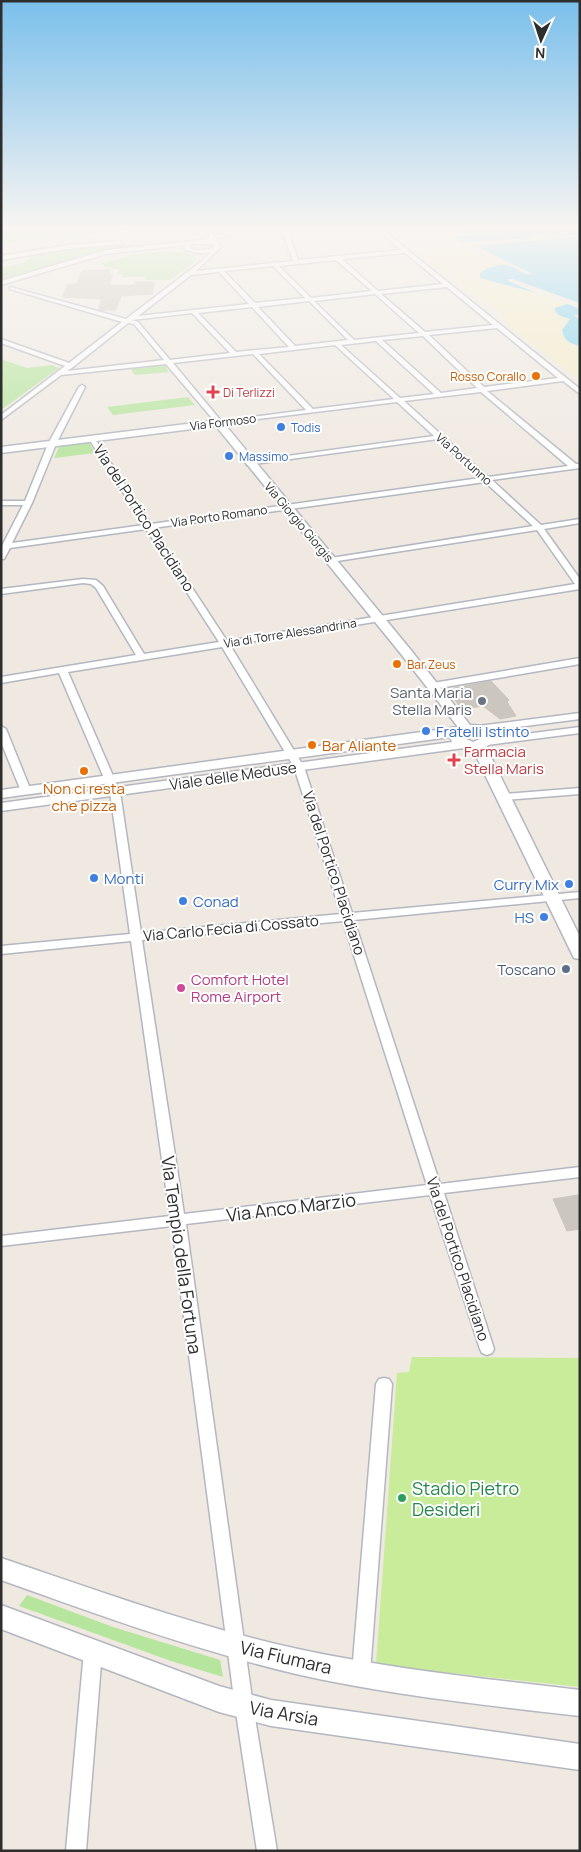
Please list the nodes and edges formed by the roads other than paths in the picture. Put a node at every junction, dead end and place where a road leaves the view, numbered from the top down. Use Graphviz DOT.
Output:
graph roads {
  1 [pos="91,312"];
  2 [pos="139,312"];
  3 [pos="182,312"];
  4 [pos="194,312"];
  5 [pos="260,312"];
  6 [pos="323,312"];
  7 [pos="399,312"];
  8 [pos="481,312"];
  9 [pos="130,319"];
  10 [pos="498,326"];
  11 [pos="423,334"];
  12 [pos="376,338"];
  13 [pos="352,341"];
  14 [pos="1,342"];
  15 [pos="336,343"];
  16 [pos="294,348"];
  17 [pos="254,352"];
  18 [pos="234,354"];
  19 [pos="168,361"];
  20 [pos="71,366"];
  21 [pos="62,373"];
  22 [pos="564,379"];
  23 [pos="82,388"];
  24 [pos="482,389"];
  25 [pos="580,392"];
  26 [pos="440,395"];
  27 [pos="399,400"];
  28 [pos="311,411"];
  29 [pos="1,418"];
  30 [pos="218,423"];
  31 [pos="440,437"];
  32 [pos="92,439"];
  33 [pos="52,444"];
  34 [pos="1,450"];
  35 [pos="250,463"];
  36 [pos="576,466"];
  37 [pos="486,479"];
  38 [pos="1,503"];
  39 [pos="28,503"];
  40 [pos="286,507"];
  41 [pos="580,521"];
  42 [pos="150,526"];
  43 [pos="539,527"];
  44 [pos="6,546"];
  45 [pos="1,557"];
  46 [pos="331,560"];
  47 [pos="580,586"];
  48 [pos="1,592"];
  49 [pos="380,618"];
  50 [pos="225,644"];
  51 [pos="141,657"];
  52 [pos="580,660"];
  53 [pos="62,669"];
  54 [pos="1,680"];
  55 [pos="433,686"];
  56 [pos="580,716"];
  57 [pos="1,729"];
  58 [pos="580,730"];
  59 [pos="472,737"];
  60 [pos="292,754"];
  61 [pos="299,767"];
  62 [pos="112,785"];
  63 [pos="26,791"];
  64 [pos="580,791"];
  65 [pos="1,794"];
  66 [pos="504,797"];
  67 [pos="1,807"];
  68 [pos="580,895"];
  69 [pos="553,898"];
  70 [pos="348,917"];
  71 [pos="135,937"];
  72 [pos="1,950"];
  73 [pos="580,954"];
  74 [pos="580,1172"];
  75 [pos="436,1189"];
  76 [pos="178,1220"];
  77 [pos="1,1241"];
  78 [pos="487,1349"];
  79 [pos="384,1384"];
  80 [pos="1,1569"];
  81 [pos="1,1616"];
  82 [pos="236,1646"];
  83 [pos="93,1651"];
  84 [pos="360,1674"];
  85 [pos="580,1703"];
  86 [pos="244,1706"];
  87 [pos="580,1757"];
  88 [pos="76,1851"];
  89 [pos="267,1851"];
  1 -- 9 [label="street"];
  2 -- 9 [label="street"];
  3 -- 9 [label="street"];
  4 -- 18 [label="street"];
  5 -- 16 [label="street"];
  6 -- 13 [label="street"];
  7 -- 11 [label="street"];
  8 -- 10 [label="street"];
  9 -- 19 [label="street, Via Giorgio Giorgis"];
  9 -- 20 [label="street"];
  10 -- 11 [label="street"];
  10 -- 22 [label="street"];
  11 -- 12 [label="street"];
  11 -- 24 [label="street"];
  12 -- 13 [label="street"];
  12 -- 26 [label="street"];
  13 -- 15 [label="street"];
  14 -- 20 [label="street"];
  15 -- 16 [label="street"];
  15 -- 27 [label="street, Via Portunno"];
  16 -- 17 [label="street"];
  17 -- 18 [label="street"];
  17 -- 28 [label="street"];
  18 -- 19 [label="street"];
  19 -- 21 [label="street"];
  19 -- 30 [label="street, Via Giorgio Giorgis"];
  20 -- 21 [label="street"];
  21 -- 29 [label="street"];
  22 -- 24 [label="street, Via Formoso"];
  22 -- 25 [label="street"];
  23 -- 33 [label="street"];
  24 -- 26 [label="street, Via Formoso"];
  24 -- 36 [label="street"];
  26 -- 27 [label="street, Via Formoso"];
  27 -- 28 [label="street, Via Formoso"];
  27 -- 31 [label="street, Via Portunno"];
  28 -- 30 [label="street, Via Formoso"];
  30 -- 32 [label="street, Via Formoso"];
  30 -- 35 [label="street, Via Giorgio Giorgis"];
  31 -- 35 [label="street"];
  31 -- 37 [label="street, Via Portunno"];
  32 -- 33 [label="street, Via Formoso"];
  32 -- 42 [label="street, Via del Portico Placidiano"];
  33 -- 34 [label="street, Via Formoso"];
  33 -- 39 [label="street"];
  35 -- 40 [label="street, Via Giorgio Giorgis"];
  36 -- 37 [label="street, Via Porto Romano"];
  37 -- 40 [label="street, Via Porto Romano"];
  37 -- 43 [label="street, Via Portunno"];
  38 -- 39 [label="street"];
  39 -- 44 [label="street"];
  40 -- 42 [label="street, Via Porto Romano"];
  40 -- 46 [label="street, Via Giorgio Giorgis"];
  41 -- 43 [label="street"];
  42 -- 44 [label="street, Via Porto Romano"];
  42 -- 50 [label="street, Via del Portico Placidiano"];
  43 -- 46 [label="street"];
  43 -- 47 [label="street, Via Portunno"];
  44 -- 45 [label="street"];
  46 -- 49 [label="street, Via Giorgio Giorgis"];
  47 -- 49 [label="street, Via di Torre Alessandrina"];
  48 -- 51 [label="street"];
  49 -- 50 [label="street, Via di Torre Alessandrina"];
  49 -- 55 [label="street, Via Giorgio Giorgis"];
  50 -- 51 [label="street, Via di Torre Alessandrina"];
  50 -- 60 [label="street, Via del Portico Placidiano"];
  51 -- 53 [label="street, Via di Torre Alessandrina"];
  52 -- 55 [label="street"];
  53 -- 54 [label="street, Via di Torre Alessandrina"];
  53 -- 62 [label="street, Via Tempio della Fortuna"];
  55 -- 59 [label="street, Via Giorgio Giorgis"];
  56 -- 59 [label="street, Viale delle Meduse"];
  57 -- 63 [label="street"];
  58 -- 59 [label="street, Viale delle Meduse"];
  59 -- 60 [label="street, Viale delle Meduse"];
  59 -- 61 [label="street, Viale delle Meduse"];
  59 -- 66 [label="street, Via Giorgio Giorgis"];
  60 -- 61 [label="street, Via del Portico Placidiano"];
  60 -- 62 [label="street, Viale delle Meduse"];
  61 -- 62 [label="street, Viale delle Meduse"];
  61 -- 70 [label="street, Via del Portico Placidiano"];
  62 -- 63 [label="street, Viale delle Meduse"];
  62 -- 67 [label="street, Viale delle Meduse"];
  62 -- 71 [label="street, Via Tempio della Fortuna"];
  63 -- 65 [label="street, Viale delle Meduse"];
  64 -- 66 [label="street"];
  66 -- 69 [label="street, Via Giorgio Giorgis"];
  68 -- 69 [label="street, Via Carlo Fecia di Cossato"];
  69 -- 70 [label="street, Via Carlo Fecia di Cossato"];
  69 -- 73 [label="street, Via Giorgio Giorgis"];
  70 -- 71 [label="street, Via Carlo Fecia di Cossato"];
  70 -- 75 [label="street, Via del Portico Placidiano"];
  71 -- 72 [label="street, Via Carlo Fecia di Cossato"];
  71 -- 76 [label="street, Via Tempio della Fortuna"];
  74 -- 75 [label="street, Via Anco Marzio"];
  75 -- 76 [label="street, Via Anco Marzio"];
  75 -- 78 [label="street, Via del Portico Placidiano"];
  76 -- 77 [label="street, Via Anco Marzio"];
  76 -- 82 [label="street, Via Tempio della Fortuna"];
  79 -- 84 [label="street"];
  80 -- 82 [label="street, Via Fiumara"];
  81 -- 83 [label="street, Via Arsia"];
  82 -- 84 [label="street, Via Fiumara"];
  82 -- 86 [label="street, Via Tempio della Fortuna"];
  83 -- 86 [label="street, Via Arsia"];
  83 -- 88 [label="street"];
  84 -- 85 [label="street, Via Fiumara"];
  86 -- 87 [label="street, Via Arsia"];
  86 -- 89 [label="street, Via Tempio della Fortuna"];
}
